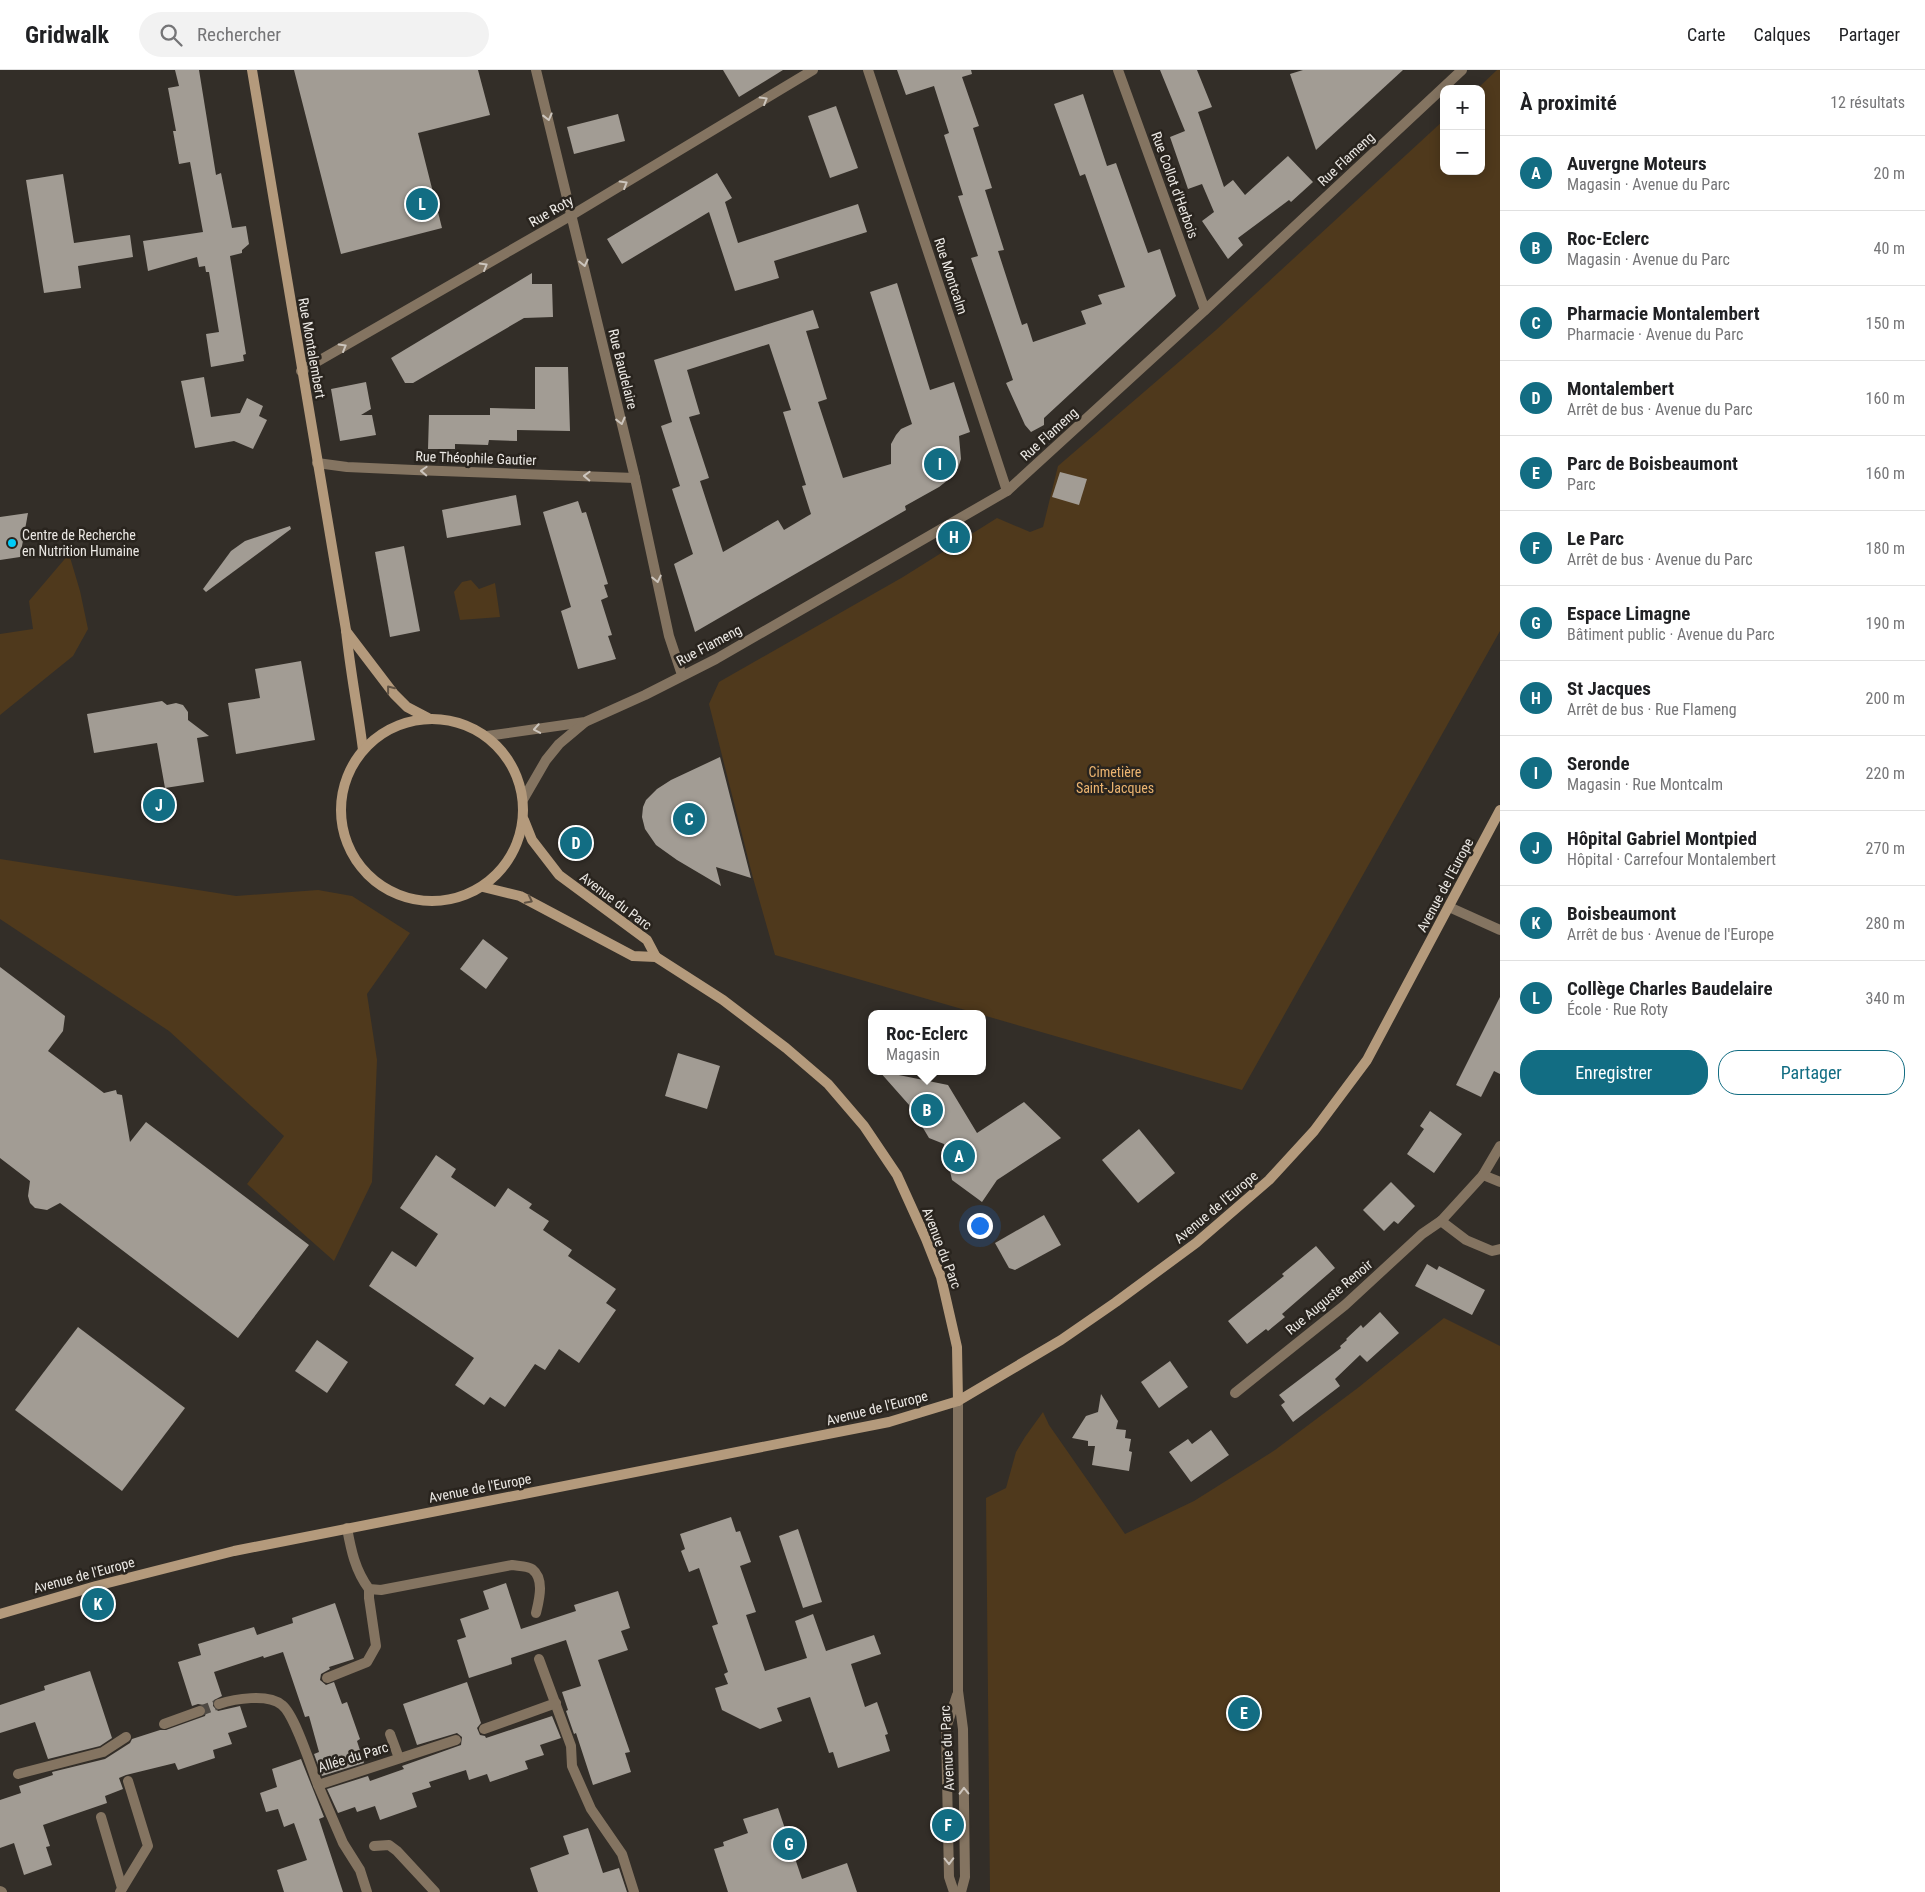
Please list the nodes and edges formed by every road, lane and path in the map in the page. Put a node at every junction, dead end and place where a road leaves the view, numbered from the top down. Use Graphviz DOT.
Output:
graph roads {
  1 [pos="252,70"];
  2 [pos="536,70"];
  3 [pos="813,70"];
  4 [pos="868,70"];
  5 [pos="1118,70"];
  6 [pos="1462,70"];
  7 [pos="572,215"];
  8 [pos="1205,310"];
  9 [pos="301,371"];
  10 [pos="317,463"];
  11 [pos="635,478"];
  12 [pos="1008,490"];
  13 [pos="346,630"];
  14 [pos="682,675"];
  15 [pos="428,718"];
  16 [pos="585,722"];
  17 [pos="487,736"];
  18 [pos="363,750"];
  19 [pos="524,798"];
  20 [pos="1500,810"];
  21 [pos="524,820"];
  22 [pos="482,887"];
  23 [pos="1450,907"];
  24 [pos="1500,930"];
  25 [pos="656,957"];
  26 [pos="1500,1146"];
  27 [pos="1483,1174"];
  28 [pos="1500,1182"];
  29 [pos="1441,1221"];
  30 [pos="1500,1249"];
  31 [pos="1235,1393"];
  32 [pos="958,1401"];
  33 [pos="348,1528"];
  34 [pos="369,1589"];
  35 [pos="536,1613"];
  36 [pos="0,1614"];
  37 [pos="539,1660"];
  38 [pos="327,1678"];
  39 [pos="958,1691"];
  40 [pos="556,1703"];
  41 [pos="219,1704"];
  42 [pos="200,1711"];
  43 [pos="164,1724"];
  44 [pos="484,1730"];
  45 [pos="390,1734"];
  46 [pos="126,1737"];
  47 [pos="456,1740"];
  48 [pos="399,1758"];
  49 [pos="18,1774"];
  50 [pos="128,1781"];
  51 [pos="318,1785"];
  52 [pos="101,1817"];
  53 [pos="374,1846"];
  54 [pos="121,1890"];
  55 [pos="367,1892"];
  56 [pos="434,1892"];
  57 [pos="634,1892"];
  58 [pos="954,1892"];
  59 [pos="961,1892"];
  1 -- 9 [label="main road, Rue Montalembert"];
  2 -- 7 [label="street, Rue Baudelaire, one-way"];
  7 -- 3 [label="street, Rue Roty, one-way"];
  4 -- 12 [label="street, Rue Montcalm"];
  5 -- 8 [label="street, Rue Collot d'Herbois"];
  6 -- 8 [label="street, Rue Flameng"];
  9 -- 7 [label="street, Rue Roty, one-way"];
  7 -- 11 [label="street, Rue Baudelaire, one-way"];
  8 -- 12 [label="street, Rue Flameng"];
  9 -- 10 [label="main road, Rue Montalembert"];
  11 -- 10 [label="street, Rue Théophile Gautier, one-way"];
  10 -- 13 [label="main road, Rue Montalembert"];
  11 -- 14 [label="street, Rue Baudelaire, one-way"];
  12 -- 14 [label="street, Rue Flameng"];
  15 -- 13 [label="main road, Rue Montalembert, one-way"];
  13 -- 18 [label="main road, Rue Montalembert"];
  14 -- 16 [label="street, Rue Flameng"];
  15 -- 17 [label="main road"];
  15 -- 18 [label="main road"];
  16 -- 17 [label="street, Rue Flameng, one-way"];
  16 -- 19 [label="street, Rue Flameng"];
  17 -- 19 [label="main road"];
  18 -- 22 [label="main road"];
  19 -- 21 [label="main road"];
  20 -- 23 [label="main road, Avenue de l'Europe"];
  21 -- 22 [label="main road"];
  21 -- 25 [label="main road, Avenue du Parc"];
  22 -- 25 [label="main road, Avenue du Parc, one-way"];
  23 -- 24 [label="street"];
  23 -- 32 [label="main road, Avenue de l'Europe"];
  25 -- 32 [label="main road, Avenue du Parc"];
  26 -- 27 [label="street, Rue Auguste Renoir"];
  27 -- 28 [label="street"];
  27 -- 29 [label="street, Rue Auguste Renoir"];
  29 -- 30 [label="street"];
  29 -- 31 [label="street, Rue Auguste Renoir"];
  32 -- 33 [label="main road, Avenue de l'Europe"];
  32 -- 39 [label="street, Avenue du Parc"];
  33 -- 34 [label="street"];
  33 -- 36 [label="main road, Avenue de l'Europe"];
  34 -- 35 [label="street"];
  34 -- 38 [label="street"];
  37 -- 40 [label="street"];
  39 -- 58 [label="street, Avenue du Parc, one-way"];
  59 -- 39 [label="street, Avenue du Parc, one-way"];
  40 -- 44 [label="street"];
  40 -- 57 [label="street"];
  41 -- 51 [label="street, Allée du Parc"];
  42 -- 43 [label="street"];
  45 -- 48 [label="street"];
  46 -- 49 [label="street"];
  47 -- 48 [label="street, Allée du Parc"];
  48 -- 51 [label="street, Allée du Parc"];
  50 -- 54 [label="street"];
  51 -- 55 [label="street"];
  52 -- 54 [label="street"];
  53 -- 56 [label="street"];
}
